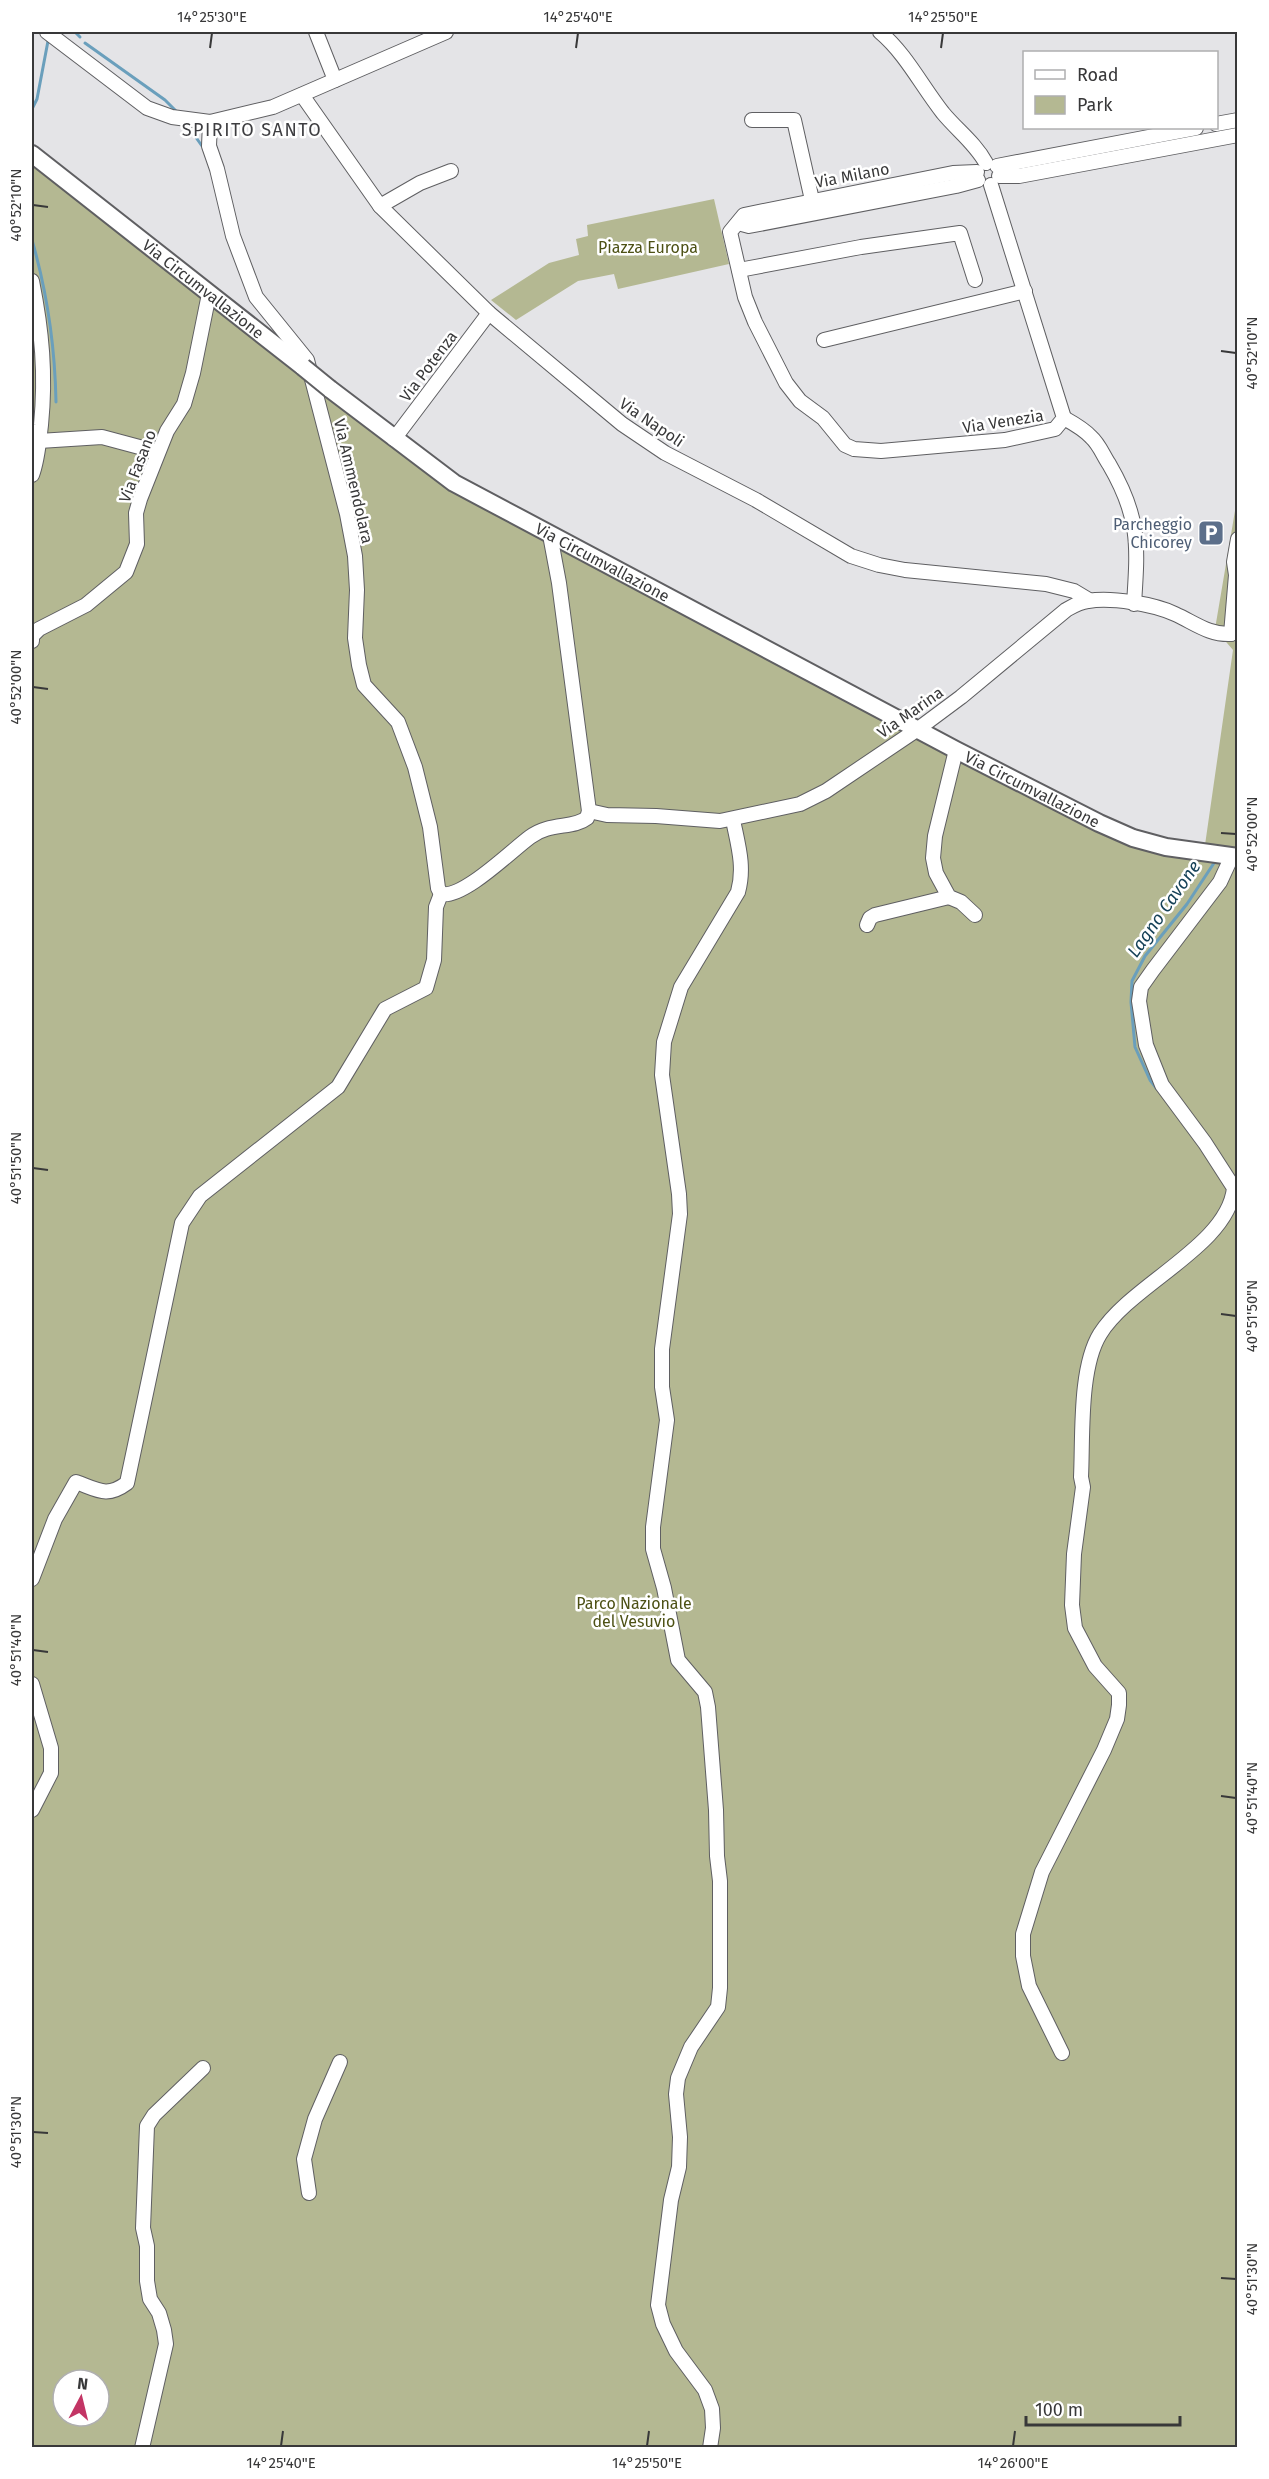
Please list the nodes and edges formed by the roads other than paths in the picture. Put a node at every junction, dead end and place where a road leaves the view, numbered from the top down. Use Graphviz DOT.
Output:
graph roads {
  1 [pos="47,32"];
  2 [pos="316,32"];
  3 [pos="446,32"];
  4 [pos="880,32"];
  5 [pos="335,80"];
  6 [pos="302,94"];
  7 [pos="752,120"];
  8 [pos="1238,120"];
  9 [pos="210,122"];
  10 [pos="1218,124"];
  11 [pos="1191,129"];
  12 [pos="1238,135"];
  13 [pos="32,154"];
  14 [pos="451,171"];
  15 [pos="988,174"];
  16 [pos="812,200"];
  17 [pos="380,206"];
  18 [pos="738,223"];
  19 [pos="739,270"];
  20 [pos="975,280"];
  21 [pos="32,281"];
  22 [pos="1025,291"];
  23 [pos="208,294"];
  24 [pos="489,313"];
  25 [pos="824,340"];
  26 [pos="1064,418"];
  27 [pos="394,439"];
  28 [pos="39,441"];
  29 [pos="158,452"];
  30 [pos="32,475"];
  31 [pos="550,535"];
  32 [pos="1238,539"];
  33 [pos="1237,575"];
  34 [pos="1089,600"];
  35 [pos="1134,604"];
  36 [pos="1234,636"];
  37 [pos="32,641"];
  38 [pos="918,729"];
  39 [pos="956,750"];
  40 [pos="589,811"];
  41 [pos="733,820"];
  42 [pos="1230,856"];
  43 [pos="441,894"];
  44 [pos="950,897"];
  45 [pos="975,915"];
  46 [pos="867,925"];
  47 [pos="32,1579"];
  48 [pos="32,1684"];
  49 [pos="32,1810"];
  50 [pos="1062,2053"];
  51 [pos="340,2062"];
  52 [pos="203,2068"];
  53 [pos="309,2193"];
  54 [pos="142,2448"];
  55 [pos="710,2448"];
  1 -- 9 [label="street"];
  2 -- 5 [label="street"];
  3 -- 5 [label="street"];
  4 -- 15 [label="street, Via Venezia"];
  5 -- 6 [label="street"];
  6 -- 9 [label="street"];
  6 -- 17 [label="street, Via Napoli"];
  7 -- 16 [label="street"];
  8 -- 10 [label="street"];
  9 -- 43 [label="street, Via Ammendolara"];
  11 -- 15 [label="street, Via Milano"];
  12 -- 15 [label="street, Via Milano"];
  13 -- 23 [label="main road, Via Circumvallazione"];
  14 -- 17 [label="street"];
  15 -- 16 [label="street, Via Milano"];
  15 -- 18 [label="street, Via Milano"];
  15 -- 22 [label="street, Via Venezia"];
  16 -- 18 [label="street, Via Milano"];
  17 -- 24 [label="street, Via Napoli"];
  18 -- 19 [label="street"];
  19 -- 20 [label="street"];
  19 -- 26 [label="street, Via Venezia"];
  21 -- 28 [label="street"];
  22 -- 25 [label="street"];
  22 -- 26 [label="street, Via Venezia"];
  23 -- 27 [label="main road, Via Circumvallazione, bridge"];
  23 -- 29 [label="street, Via Fasano"];
  24 -- 27 [label="street, Via Potenza"];
  24 -- 34 [label="street, Via Napoli"];
  26 -- 35 [label="street"];
  27 -- 31 [label="main road, Via Circumvallazione"];
  28 -- 29 [label="street"];
  28 -- 30 [label="street"];
  29 -- 37 [label="street, Via Fasano"];
  31 -- 38 [label="main road, Via Circumvallazione"];
  31 -- 40 [label="street"];
  32 -- 33 [label="street"];
  33 -- 36 [label="street"];
  34 -- 35 [label="street"];
  34 -- 38 [label="street, Via Marina"];
  35 -- 36 [label="street"];
  38 -- 39 [label="main road, Via Circumvallazione"];
  38 -- 41 [label="street, Via Marina"];
  39 -- 42 [label="main road, Via Circumvallazione"];
  39 -- 44 [label="street"];
  40 -- 41 [label="street"];
  40 -- 43 [label="street"];
  41 -- 55 [label="street"];
  42 -- 50 [label="street"];
  43 -- 47 [label="street"];
  44 -- 45 [label="street"];
  44 -- 46 [label="street"];
  48 -- 49 [label="street"];
  51 -- 53 [label="street"];
  52 -- 54 [label="street"];
}
